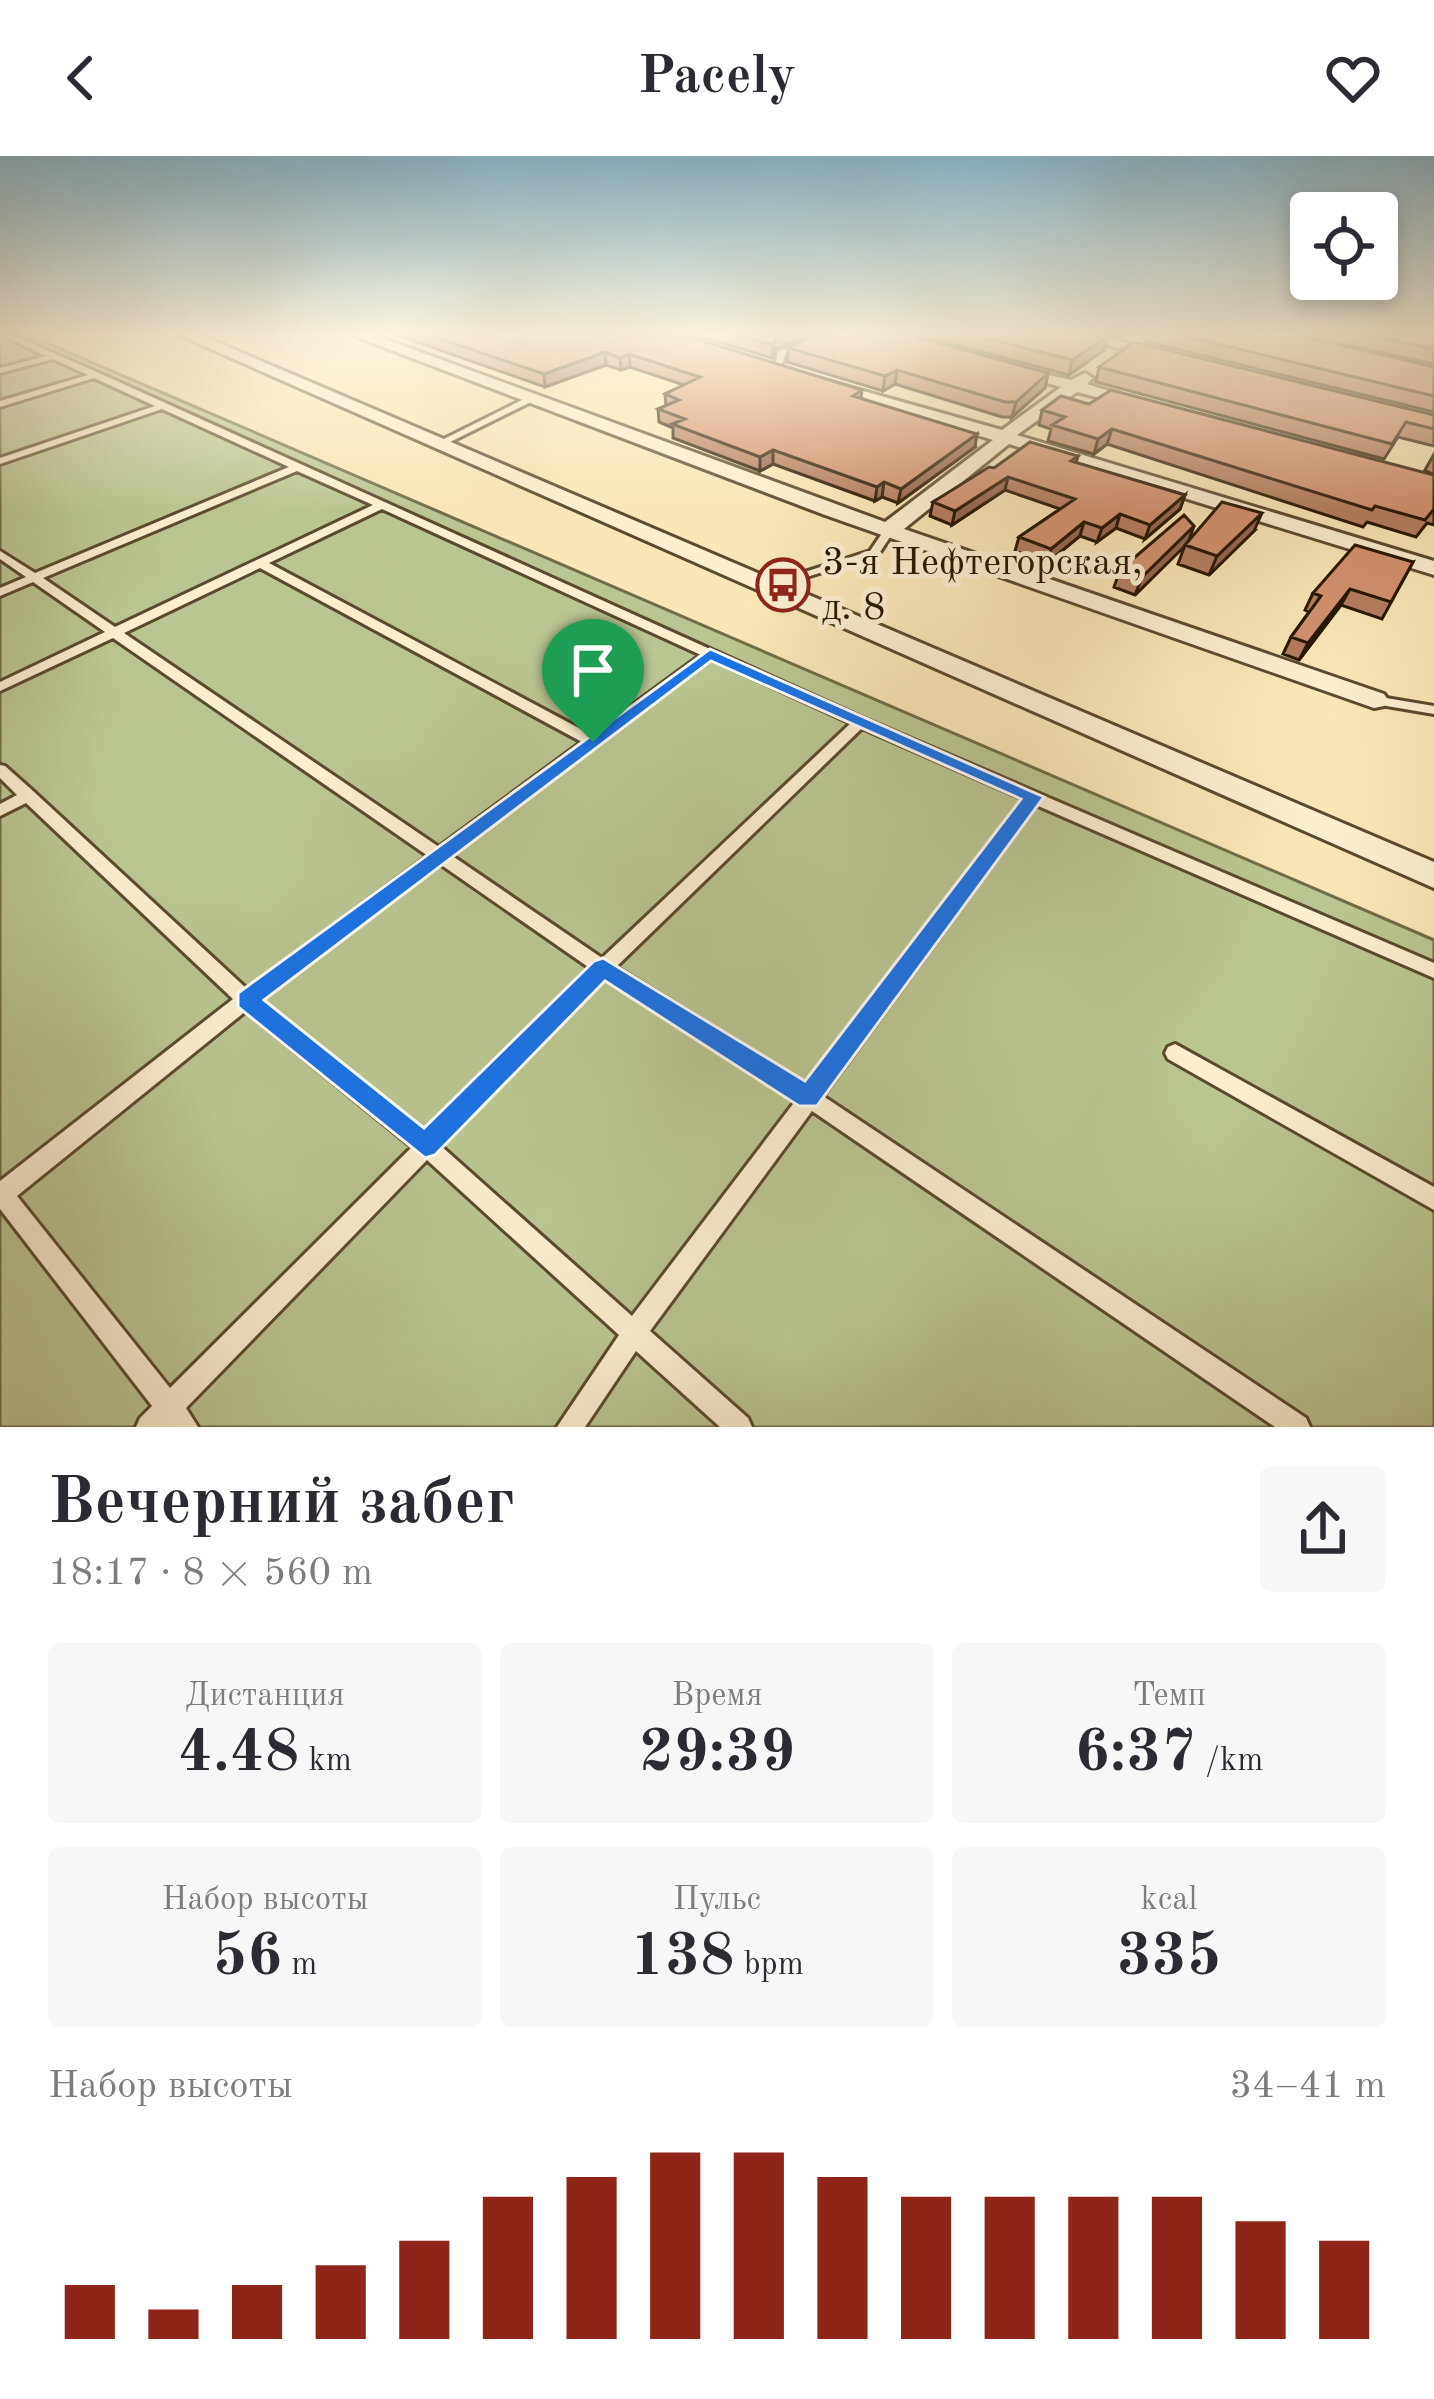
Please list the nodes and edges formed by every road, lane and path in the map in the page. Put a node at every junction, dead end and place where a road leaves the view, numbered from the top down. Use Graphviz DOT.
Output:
graph roads {
  1 [pos="35,393"];
  2 [pos="135,393"];
  3 [pos="323,393"];
  4 [pos="515,393"];
  5 [pos="862,393"];
  6 [pos="1064,393"];
  7 [pos="1101,393"];
  8 [pos="530,399"];
  9 [pos="0,404"];
  10 [pos="162,406"];
  11 [pos="1164,410"];
  12 [pos="1005,436"];
  13 [pos="439,443"];
  14 [pos="0,461"];
  15 [pos="295,468"];
  16 [pos="380,506"];
  17 [pos="891,528"];
  18 [pos="0,554"];
  19 [pos="260,563"];
  20 [pos="1434,568"];
  21 [pos="34,578"];
  22 [pos="767,586"];
  23 [pos="0,592"];
  24 [pos="111,631"];
  25 [pos="710,654"];
  26 [pos="0,687"];
  27 [pos="1373,700"];
  28 [pos="1434,710"];
  29 [pos="860,722"];
  30 [pos="593,742"];
  31 [pos="0,770"];
  32 [pos="28,795"];
  33 [pos="1034,797"];
  34 [pos="0,811"];
  35 [pos="438,855"];
  36 [pos="1434,875"];
  37 [pos="603,968"];
  38 [pos="1434,971"];
  39 [pos="247,1000"];
  40 [pos="1175,1053"];
  41 [pos="808,1097"];
  42 [pos="425,1145"];
  43 [pos="1,1194"];
  44 [pos="1434,1199"];
  45 [pos="634,1333"];
  46 [pos="177,1417"];
  47 [pos="149,1427"];
  48 [pos="570,1427"];
  49 [pos="739,1427"];
  50 [pos="1297,1427"];
  1 -- 9 [label="lane"];
  2 -- 10 [label="lane"];
  3 -- 13 [label="street"];
  4 -- 8 [label="street"];
  5 -- 12 [label="street"];
  6 -- 12 [label="street"];
  7 -- 11 [label="street"];
  8 -- 13 [label="lane"];
  8 -- 17 [label="street"];
  10 -- 14 [label="lane"];
  10 -- 15 [label="lane"];
  12 -- 17 [label="street"];
  12 -- 20 [label="street"];
  13 -- 22 [label="street"];
  15 -- 16 [label="lane"];
  15 -- 21 [label="lane"];
  16 -- 19 [label="lane"];
  16 -- 25 [label="lane"];
  17 -- 22 [label="lane"];
  17 -- 27 [label="street"];
  18 -- 21 [label="lane"];
  19 -- 24 [label="lane"];
  19 -- 30 [label="lane"];
  21 -- 23 [label="lane"];
  21 -- 24 [label="lane"];
  22 -- 36 [label="street"];
  24 -- 26 [label="lane"];
  24 -- 35 [label="lane"];
  25 -- 29 [label="lane"];
  25 -- 30 [label="lane"];
  27 -- 28 [label="lane"];
  29 -- 33 [label="lane"];
  29 -- 37 [label="lane"];
  30 -- 35 [label="lane"];
  31 -- 32 [label="lane"];
  32 -- 34 [label="lane"];
  32 -- 39 [label="lane"];
  33 -- 38 [label="lane"];
  33 -- 41 [label="lane"];
  35 -- 37 [label="lane"];
  35 -- 39 [label="lane"];
  37 -- 41 [label="lane"];
  37 -- 42 [label="lane"];
  39 -- 42 [label="lane"];
  39 -- 43 [label="lane"];
  40 -- 44 [label="lane"];
  41 -- 45 [label="lane"];
  41 -- 50 [label="lane"];
  42 -- 45 [label="lane"];
  42 -- 46 [label="lane"];
  43 -- 46 [label="lane"];
  45 -- 48 [label="lane"];
  45 -- 49 [label="lane"];
  46 -- 47 [label="lane"];
}
